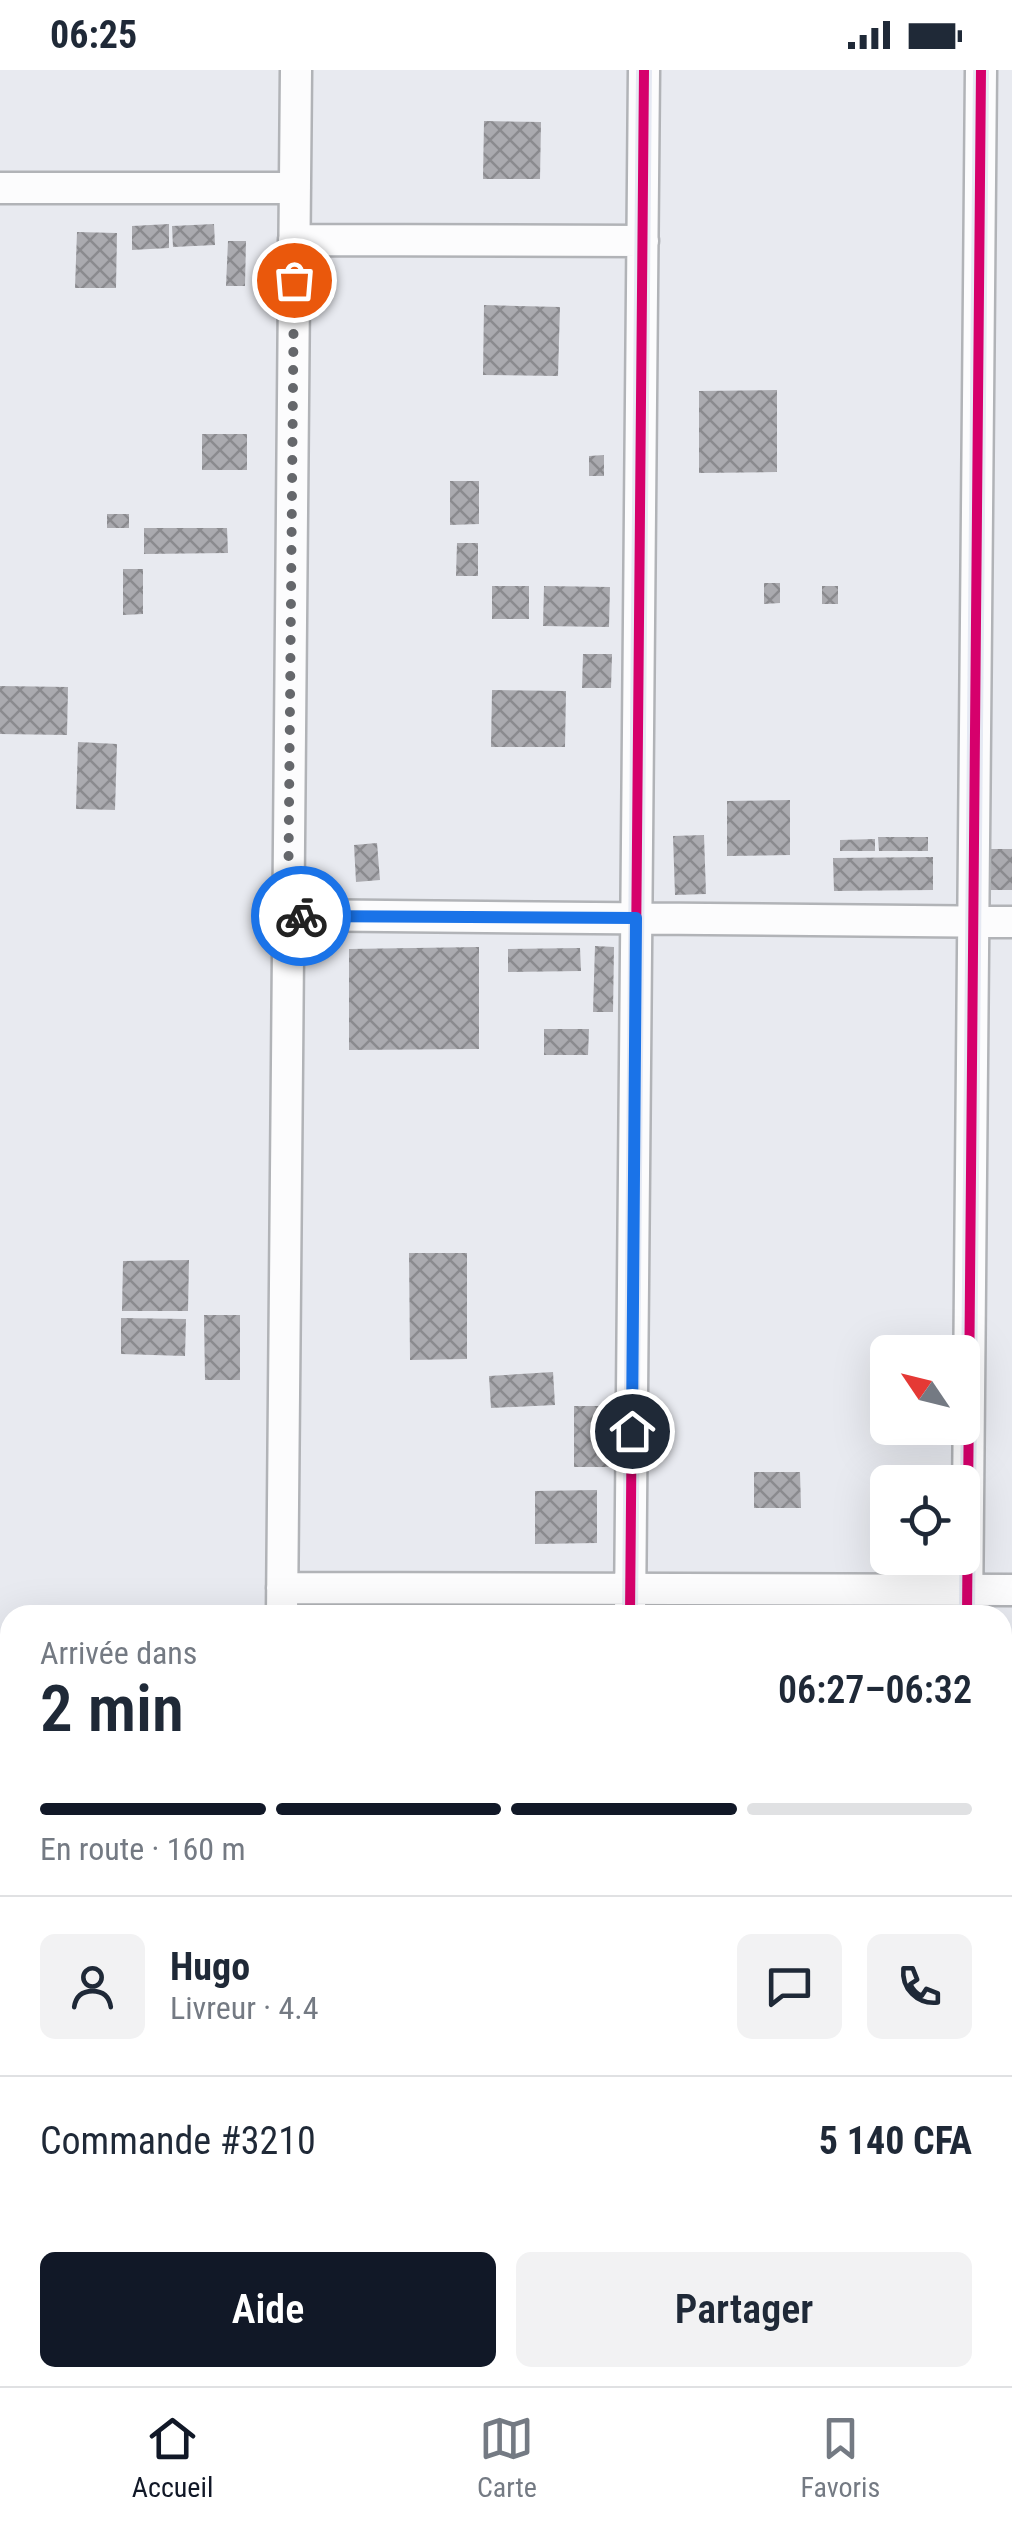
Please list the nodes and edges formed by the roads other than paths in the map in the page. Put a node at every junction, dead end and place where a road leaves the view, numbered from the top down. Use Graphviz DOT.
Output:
graph roads {
  1 [pos="296,70"];
  2 [pos="644,70"];
  3 [pos="981,70"];
  4 [pos="0,188"];
  5 [pos="295,188"];
  6 [pos="294,240"];
  7 [pos="643,240"];
  8 [pos="288,916"];
  9 [pos="636,918"];
  10 [pos="974,922"];
  11 [pos="1012,922"];
  12 [pos="1012,1590"];
  13 [pos="282,1602"];
  14 [pos="631,1602"];
  15 [pos="967,1602"];
  1 -- 5 [label="street"];
  2 -- 7 [label="street"];
  3 -- 10 [label="street"];
  4 -- 5 [label="street"];
  5 -- 6 [label="street"];
  6 -- 7 [label="street"];
  6 -- 8 [label="street"];
  7 -- 9 [label="street"];
  8 -- 9 [label="street"];
  8 -- 13 [label="street"];
  9 -- 10 [label="street"];
  9 -- 14 [label="street"];
  10 -- 11 [label="street"];
  10 -- 15 [label="street"];
  12 -- 15 [label="street"];
  13 -- 14 [label="street"];
  14 -- 15 [label="street"];
}
